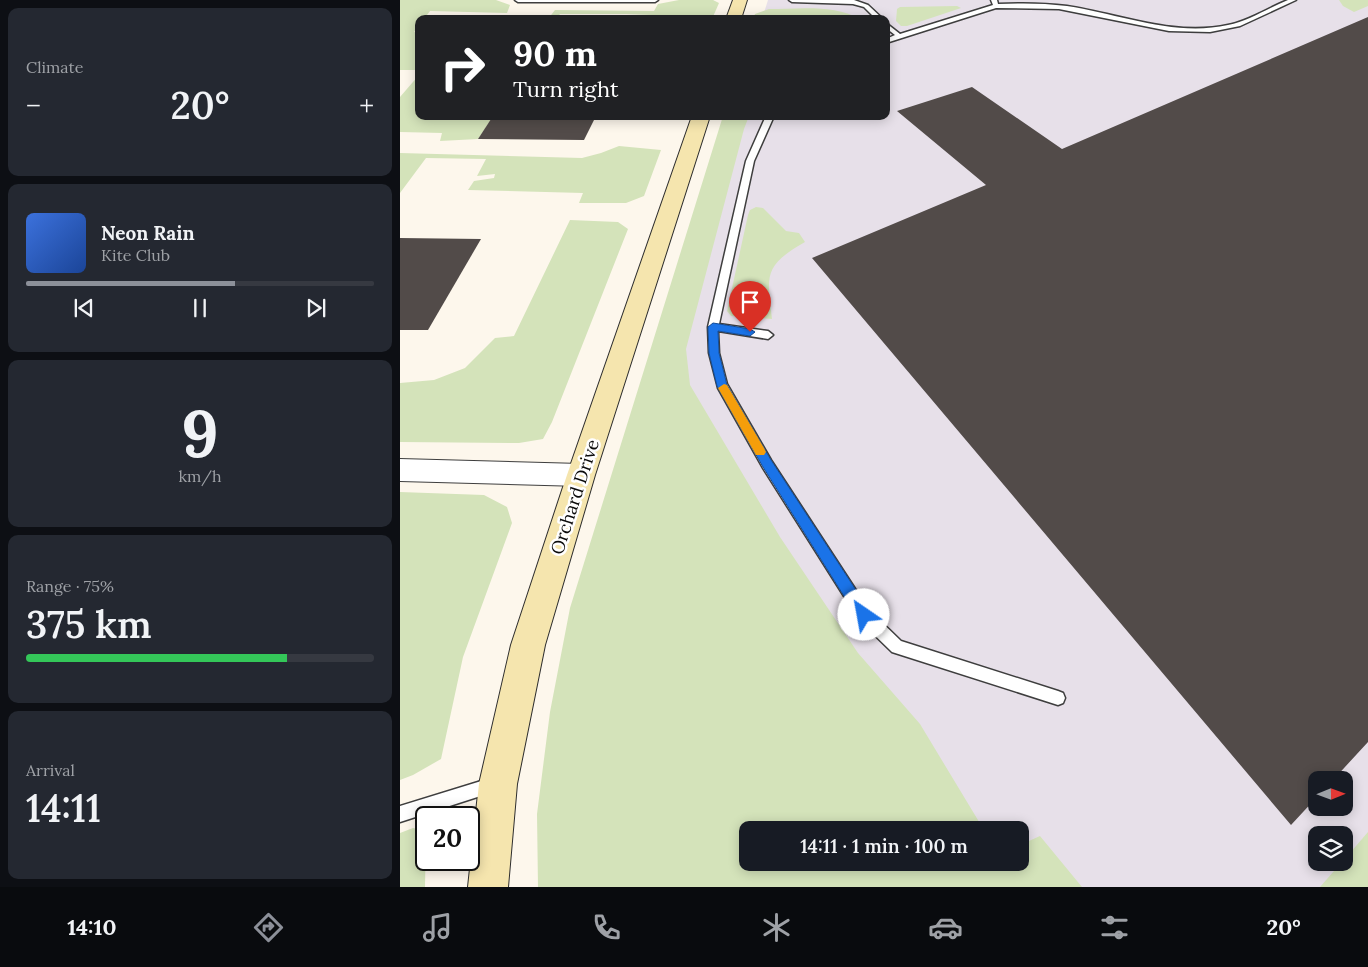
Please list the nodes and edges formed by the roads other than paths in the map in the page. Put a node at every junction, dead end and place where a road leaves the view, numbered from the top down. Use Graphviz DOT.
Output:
graph roads {
  1 [pos="518,0"];
  2 [pos="655,0"];
  3 [pos="740,0"];
  4 [pos="792,0"];
  5 [pos="1293,0"];
  6 [pos="995,3"];
  7 [pos="735,15"];
  8 [pos="876,15"];
  9 [pos="890,28"];
  10 [pos="899,36"];
  11 [pos="890,39"];
  12 [pos="700,120"];
  13 [pos="768,120"];
  14 [pos="713,327"];
  15 [pos="768,335"];
  16 [pos="400,470"];
  17 [pos="581,475"];
  18 [pos="1058,698"];
  19 [pos="498,784"];
  20 [pos="400,814"];
  21 [pos="488,887"];
  1 -- 2 [label="lane"];
  3 -- 7 [label="street"];
  4 -- 8 [label="lane"];
  5 -- 6 [label="lane"];
  6 -- 10 [label="lane"];
  9 -- 10 [label="lane"];
  10 -- 11 [label="lane"];
  12 -- 17 [label="street, Orchard Drive"];
  13 -- 14 [label="lane"];
  14 -- 15 [label="lane"];
  14 -- 18 [label="lane"];
  16 -- 17 [label="street"];
  17 -- 19 [label="street, Orchard Drive"];
  19 -- 20 [label="lane"];
  19 -- 21 [label="street, Orchard Drive"];
}
